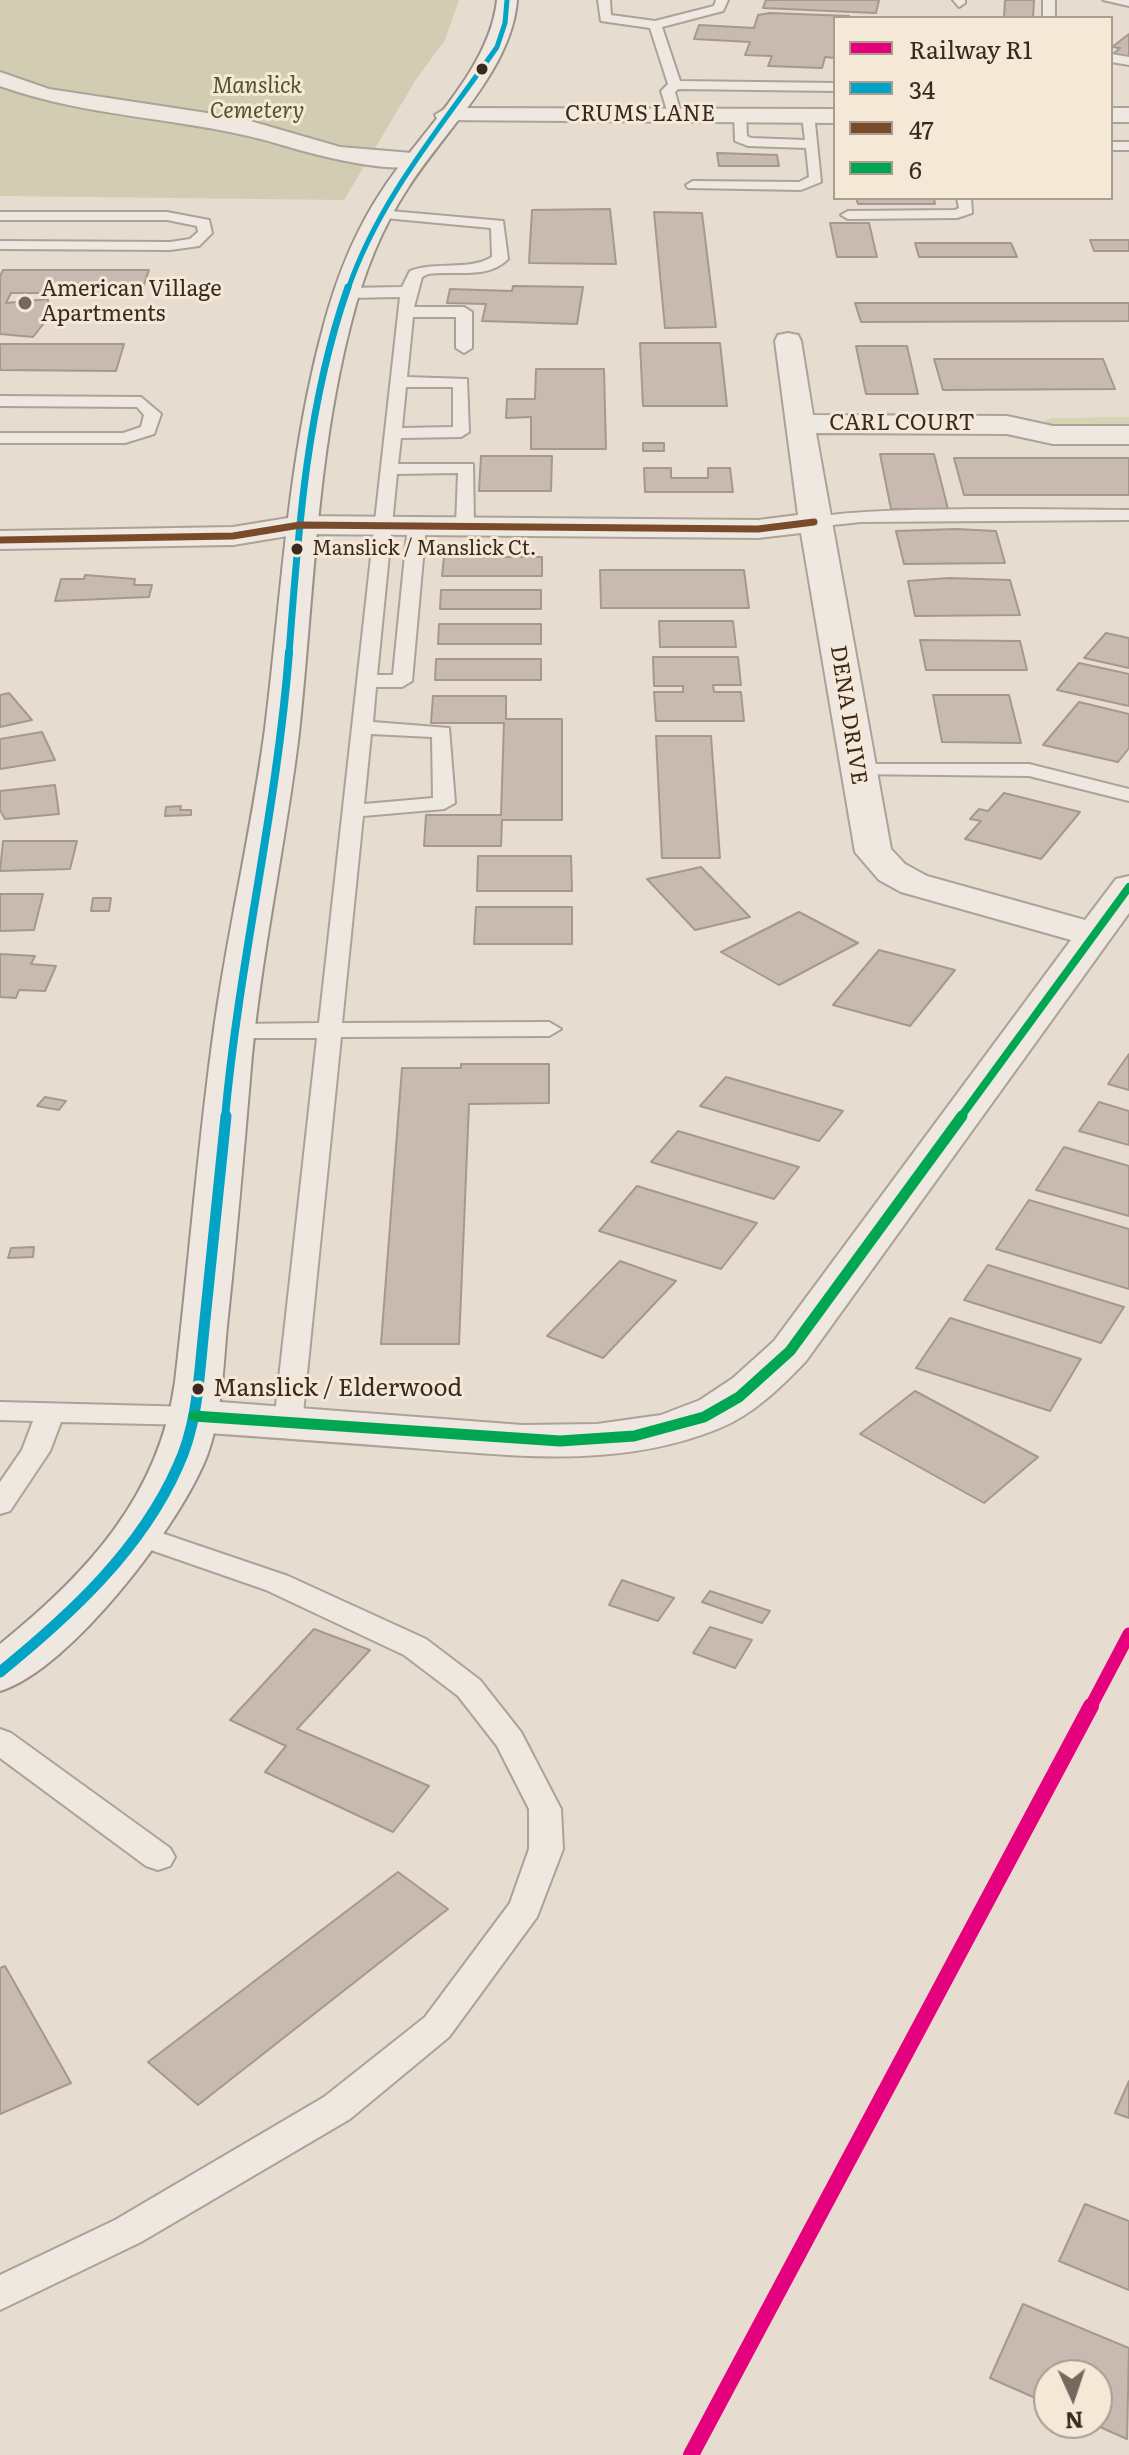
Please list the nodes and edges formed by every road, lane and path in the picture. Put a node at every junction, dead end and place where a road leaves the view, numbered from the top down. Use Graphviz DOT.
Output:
graph roads {
  1 [pos="507,0"];
  2 [pos="604,0"];
  3 [pos="722,0"];
  4 [pos="1109,0"];
  5 [pos="1129,2"];
  6 [pos="655,25"];
  7 [pos="0,79"];
  8 [pos="675,85"];
  9 [pos="833,87"];
  10 [pos="674,114"];
  11 [pos="446,115"];
  12 [pos="739,115"];
  13 [pos="809,116"];
  14 [pos="833,116"];
  15 [pos="812,144"];
  16 [pos="412,160"];
  17 [pos="693,185"];
  18 [pos="964,200"];
  19 [pos="379,214"];
  20 [pos="848,215"];
  21 [pos="0,216"];
  22 [pos="0,245"];
  23 [pos="408,292"];
  24 [pos="346,293"];
  25 [pos="406,312"];
  26 [pos="788,341"];
  27 [pos="464,348"];
  28 [pos="399,382"];
  29 [pos="0,401"];
  30 [pos="1129,411"];
  31 [pos="798,424"];
  32 [pos="1007,425"];
  33 [pos="394,433"];
  34 [pos="1129,435"];
  35 [pos="0,438"];
  36 [pos="390,469"];
  37 [pos="1129,515"];
  38 [pos="0,519"];
  39 [pos="814,522"];
  40 [pos="300,525"];
  41 [pos="384,525"];
  42 [pos="417,525"];
  43 [pos="465,525"];
  44 [pos="0,540"];
  45 [pos="368,681"];
  46 [pos="363,727"];
  47 [pos="857,770"];
  48 [pos="1129,795"];
  49 [pos="353,811"];
  50 [pos="1129,887"];
  51 [pos="1095,935"];
  52 [pos="549,1029"];
  53 [pos="329,1030"];
  54 [pos="236,1031"];
  55 [pos="0,1411"];
  56 [pos="50,1412"];
  57 [pos="194,1416"];
  58 [pos="288,1423"];
  59 [pos="0,1504"];
  60 [pos="135,1534"];
  61 [pos="0,1672"];
  62 [pos="0,1741"];
  63 [pos="158,1857"];
  64 [pos="0,2293"];
  1 -- 11 [label="street"];
  2 -- 6 [label="lane"];
  3 -- 6 [label="lane"];
  4 -- 5 [label="lane"];
  6 -- 8 [label="lane"];
  7 -- 16 [label="street"];
  8 -- 9 [label="lane"];
  8 -- 10 [label="lane"];
  10 -- 11 [label="street, CRUMS LANE"];
  10 -- 12 [label="street, CRUMS LANE"];
  11 -- 16 [label="street"];
  12 -- 13 [label="street, CRUMS LANE"];
  12 -- 15 [label="lane"];
  13 -- 14 [label="street, CRUMS LANE"];
  13 -- 15 [label="lane"];
  15 -- 17 [label="lane"];
  16 -- 19 [label="street"];
  18 -- 20 [label="lane"];
  19 -- 23 [label="lane"];
  19 -- 24 [label="street"];
  21 -- 22 [label="lane"];
  23 -- 24 [label="lane"];
  23 -- 25 [label="lane"];
  24 -- 40 [label="street"];
  25 -- 27 [label="lane"];
  25 -- 28 [label="lane"];
  26 -- 31 [label="street, DENA DRIVE"];
  28 -- 33 [label="lane"];
  28 -- 33 [label="lane"];
  29 -- 35 [label="lane"];
  30 -- 32 [label="street, CARL COURT"];
  31 -- 32 [label="street, CARL COURT"];
  31 -- 39 [label="street, DENA DRIVE"];
  32 -- 34 [label="street, CARL COURT"];
  33 -- 36 [label="lane"];
  36 -- 41 [label="lane"];
  36 -- 43 [label="lane"];
  37 -- 39 [label="lane"];
  38 -- 40 [label="street"];
  39 -- 43 [label="street"];
  39 -- 47 [label="street, DENA DRIVE"];
  40 -- 41 [label="street"];
  40 -- 44 [label="street"];
  40 -- 54 [label="street"];
  41 -- 42 [label="street"];
  41 -- 45 [label="lane"];
  42 -- 43 [label="street"];
  42 -- 45 [label="lane"];
  45 -- 46 [label="lane"];
  46 -- 49 [label="lane"];
  46 -- 49 [label="lane"];
  47 -- 48 [label="lane"];
  47 -- 51 [label="street, DENA DRIVE"];
  49 -- 53 [label="lane"];
  50 -- 51 [label="street"];
  51 -- 58 [label="street"];
  52 -- 53 [label="lane"];
  53 -- 54 [label="lane"];
  53 -- 58 [label="lane"];
  54 -- 57 [label="street"];
  55 -- 56 [label="lane"];
  56 -- 57 [label="lane"];
  56 -- 59 [label="lane"];
  57 -- 58 [label="street"];
  57 -- 60 [label="street"];
  60 -- 61 [label="street"];
  60 -- 64 [label="lane"];
  62 -- 63 [label="lane"];
}
